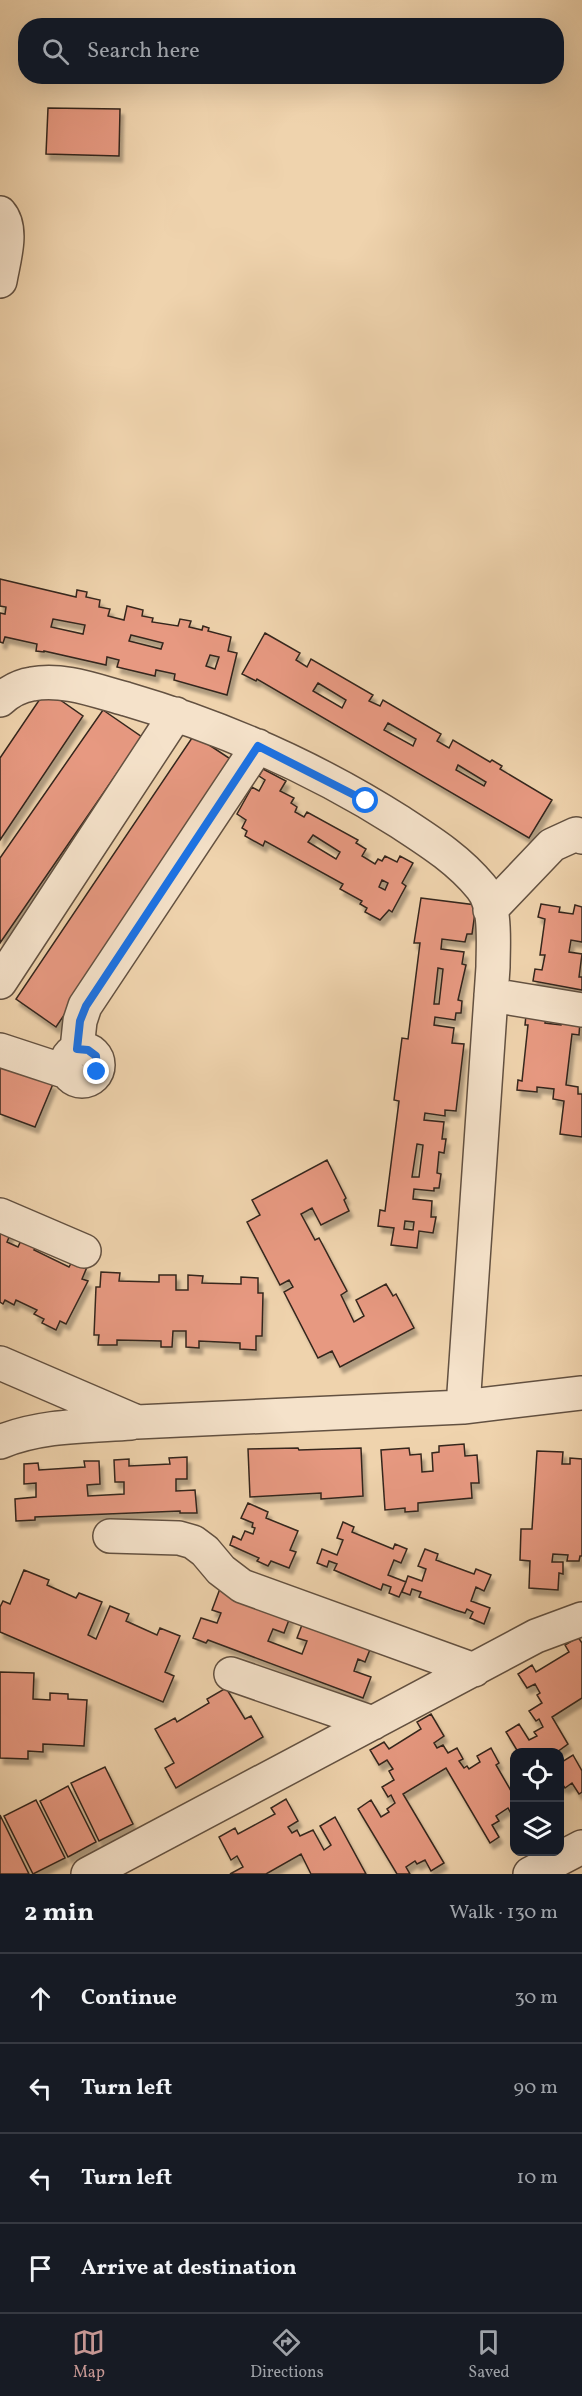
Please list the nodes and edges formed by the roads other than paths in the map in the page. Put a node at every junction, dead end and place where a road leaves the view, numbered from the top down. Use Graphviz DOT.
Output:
graph roads {
  1 [pos="0,213"];
  2 [pos="0,281"];
  3 [pos="0,700"];
  4 [pos="176,714"];
  5 [pos="258,746"];
  6 [pos="582,837"];
  7 [pos="490,910"];
  8 [pos="0,982"];
  9 [pos="491,995"];
  10 [pos="582,1010"];
  11 [pos="0,1050"];
  12 [pos="0,1215"];
  13 [pos="84,1251"];
  14 [pos="0,1363"];
  15 [pos="582,1393"];
  16 [pos="463,1407"];
  17 [pos="137,1422"];
  18 [pos="0,1442"];
  19 [pos="110,1536"];
  20 [pos="582,1619"];
  21 [pos="474,1670"];
  22 [pos="231,1674"];
  23 [pos="373,1723"];
  24 [pos="582,1847"];
  25 [pos="88,1874"];
  26 [pos="530,1874"];
  1 -- 2 [label="street"];
  3 -- 4 [label="street"];
  4 -- 5 [label="street"];
  4 -- 8 [label="street"];
  5 -- 7 [label="street"];
  5 -- 11 [label="street"];
  6 -- 7 [label="street"];
  7 -- 9 [label="street"];
  9 -- 10 [label="street"];
  9 -- 16 [label="street"];
  12 -- 13 [label="street"];
  14 -- 17 [label="street"];
  15 -- 16 [label="street"];
  16 -- 17 [label="street"];
  17 -- 18 [label="street"];
  19 -- 21 [label="street"];
  20 -- 21 [label="street"];
  21 -- 23 [label="street"];
  22 -- 23 [label="street"];
  23 -- 25 [label="street"];
  24 -- 26 [label="street"];
}
